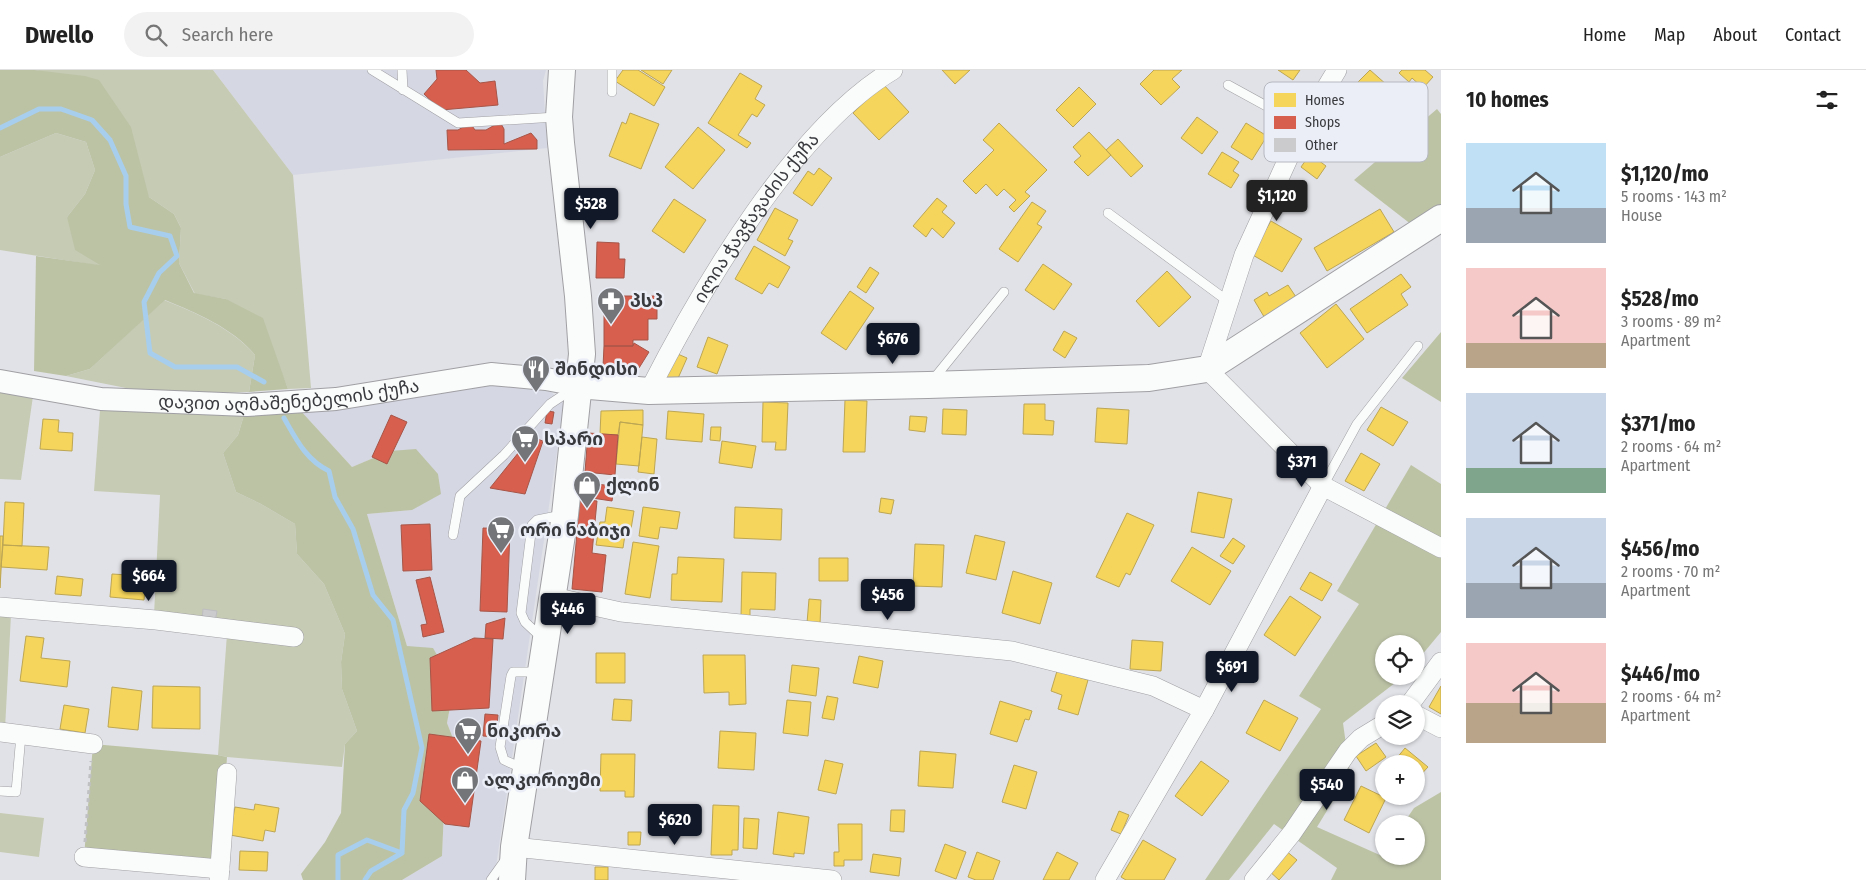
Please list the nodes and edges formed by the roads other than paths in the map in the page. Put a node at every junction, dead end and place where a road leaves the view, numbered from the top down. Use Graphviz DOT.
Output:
graph roads {
  1 [pos="372,70"];
  2 [pos="402,70"];
  3 [pos="562,70"];
  4 [pos="612,70"];
  5 [pos="893,70"];
  6 [pos="1337,70"];
  7 [pos="1330,82"];
  8 [pos="1228,85"];
  9 [pos="403,90"];
  10 [pos="612,92"];
  11 [pos="1264,105"];
  12 [pos="559,116"];
  13 [pos="1286,162"];
  14 [pos="1108,213"];
  15 [pos="1441,218"];
  16 [pos="1004,292"];
  17 [pos="1229,302"];
  18 [pos="1418,346"];
  19 [pos="1207,369"];
  20 [pos="0,381"];
  21 [pos="578,385"];
  22 [pos="928,385"];
  23 [pos="649,391"];
  24 [pos="1323,486"];
  25 [pos="565,515"];
  26 [pos="453,535"];
  27 [pos="1441,548"];
  28 [pos="553,598"];
  29 [pos="0,607"];
  30 [pos="294,637"];
  31 [pos="546,642"];
  32 [pos="1441,662"];
  33 [pos="1417,695"];
  34 [pos="1204,710"];
  35 [pos="1425,720"];
  36 [pos="1441,728"];
  37 [pos="1375,729"];
  38 [pos="0,732"];
  39 [pos="21,735"];
  40 [pos="93,744"];
  41 [pos="226,773"];
  42 [pos="0,791"];
  43 [pos="514,847"];
  44 [pos="84,857"];
  45 [pos="220,875"];
  46 [pos="491,880"];
  47 [pos="512,880"];
  48 [pos="832,880"];
  49 [pos="1105,880"];
  50 [pos="1254,880"];
  1 -- 9 [label="lane"];
  2 -- 9 [label="lane"];
  3 -- 12 [label="main road"];
  4 -- 10 [label="lane"];
  5 -- 23 [label="street, ილია ჭავჭავაძის ქუჩა"];
  6 -- 7 [label="street"];
  8 -- 11 [label="lane"];
  9 -- 12 [label="lane"];
  12 -- 21 [label="main road"];
  13 -- 17 [label="street"];
  14 -- 17 [label="lane"];
  15 -- 19 [label="main road"];
  16 -- 22 [label="lane"];
  17 -- 19 [label="street"];
  18 -- 24 [label="lane"];
  19 -- 22 [label="main road"];
  19 -- 24 [label="street"];
  20 -- 21 [label="street, დავით აღმაშენებელის ქუჩა"];
  21 -- 23 [label="main road"];
  21 -- 25 [label="main road"];
  21 -- 26 [label="lane"];
  22 -- 23 [label="main road"];
  24 -- 27 [label="street"];
  24 -- 34 [label="street"];
  25 -- 28 [label="main road"];
  25 -- 31 [label="lane"];
  28 -- 31 [label="main road"];
  28 -- 34 [label="street"];
  29 -- 30 [label="street"];
  31 -- 43 [label="main road"];
  32 -- 33 [label="street"];
  34 -- 49 [label="street"];
  35 -- 36 [label="street"];
  37 -- 50 [label="street"];
  38 -- 39 [label="street"];
  39 -- 40 [label="street"];
  39 -- 42 [label="lane"];
  41 -- 45 [label="street"];
  43 -- 46 [label="lane"];
  43 -- 47 [label="main road"];
  43 -- 48 [label="street"];
  44 -- 45 [label="street"];
}
